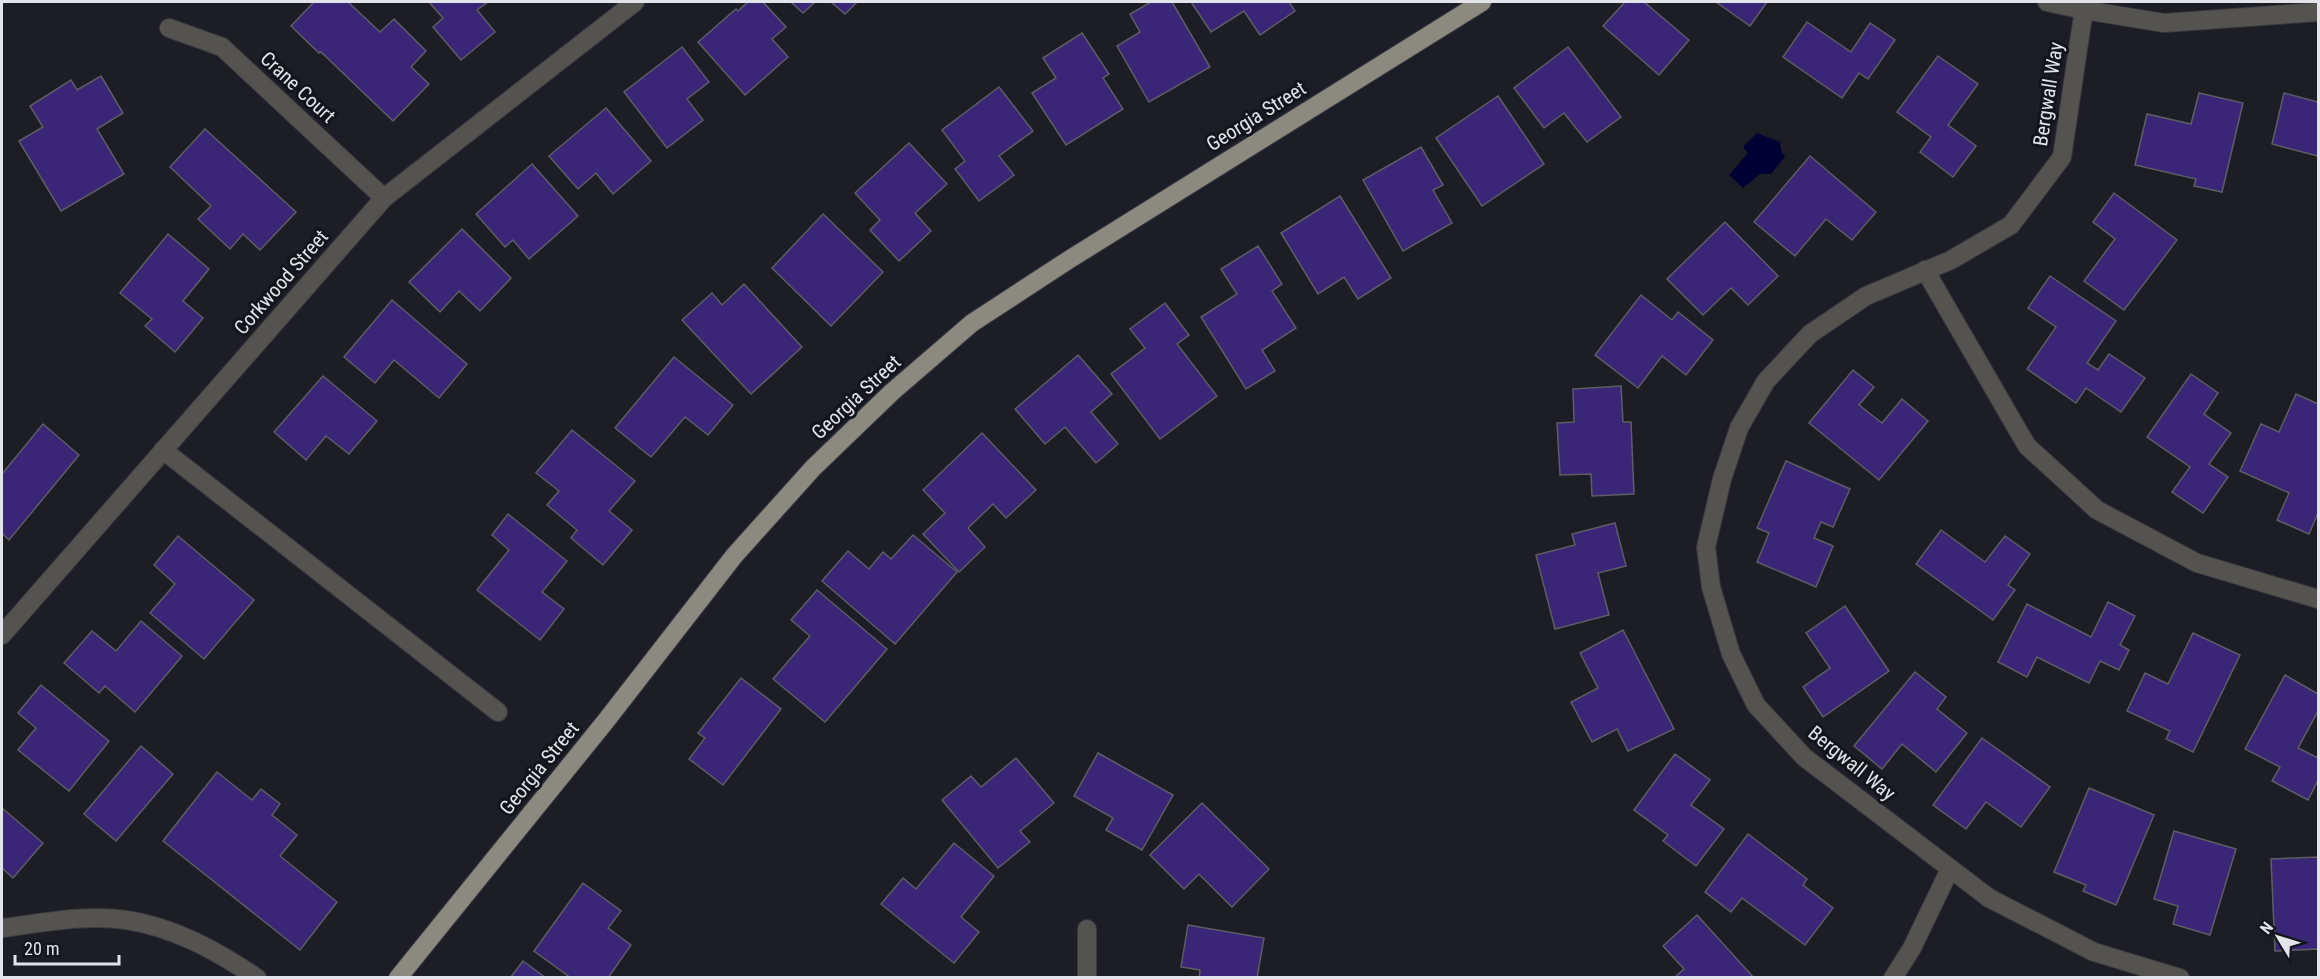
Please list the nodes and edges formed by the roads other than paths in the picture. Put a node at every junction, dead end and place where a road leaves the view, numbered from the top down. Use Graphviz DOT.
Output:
graph roads {
  1 [pos="635,2"];
  2 [pos="1482,2"];
  3 [pos="2047,2"];
  4 [pos="2085,6"];
  5 [pos="2319,12"];
  6 [pos="169,28"];
  7 [pos="384,198"];
  8 [pos="1924,270"];
  9 [pos="163,450"];
  10 [pos="2319,599"];
  11 [pos="2,635"];
  12 [pos="498,712"];
  13 [pos="1950,869"];
  14 [pos="2,928"];
  15 [pos="1087,929"];
  16 [pos="256,978"];
  17 [pos="398,978"];
  18 [pos="1087,978"];
  19 [pos="1893,978"];
  20 [pos="2180,978"];
  1 -- 7 [label="street, Corkwood Street"];
  2 -- 17 [label="main road, Georgia Street"];
  3 -- 4 [label="street"];
  4 -- 5 [label="street"];
  4 -- 8 [label="street, Bergwall Way"];
  6 -- 7 [label="street, Crane Court"];
  7 -- 9 [label="street, Corkwood Street"];
  8 -- 10 [label="street"];
  8 -- 13 [label="street, Bergwall Way"];
  9 -- 11 [label="street, Corkwood Street"];
  9 -- 12 [label="street"];
  13 -- 19 [label="street"];
  13 -- 20 [label="street, Bergwall Way"];
  14 -- 16 [label="street"];
  15 -- 18 [label="street"];
}
